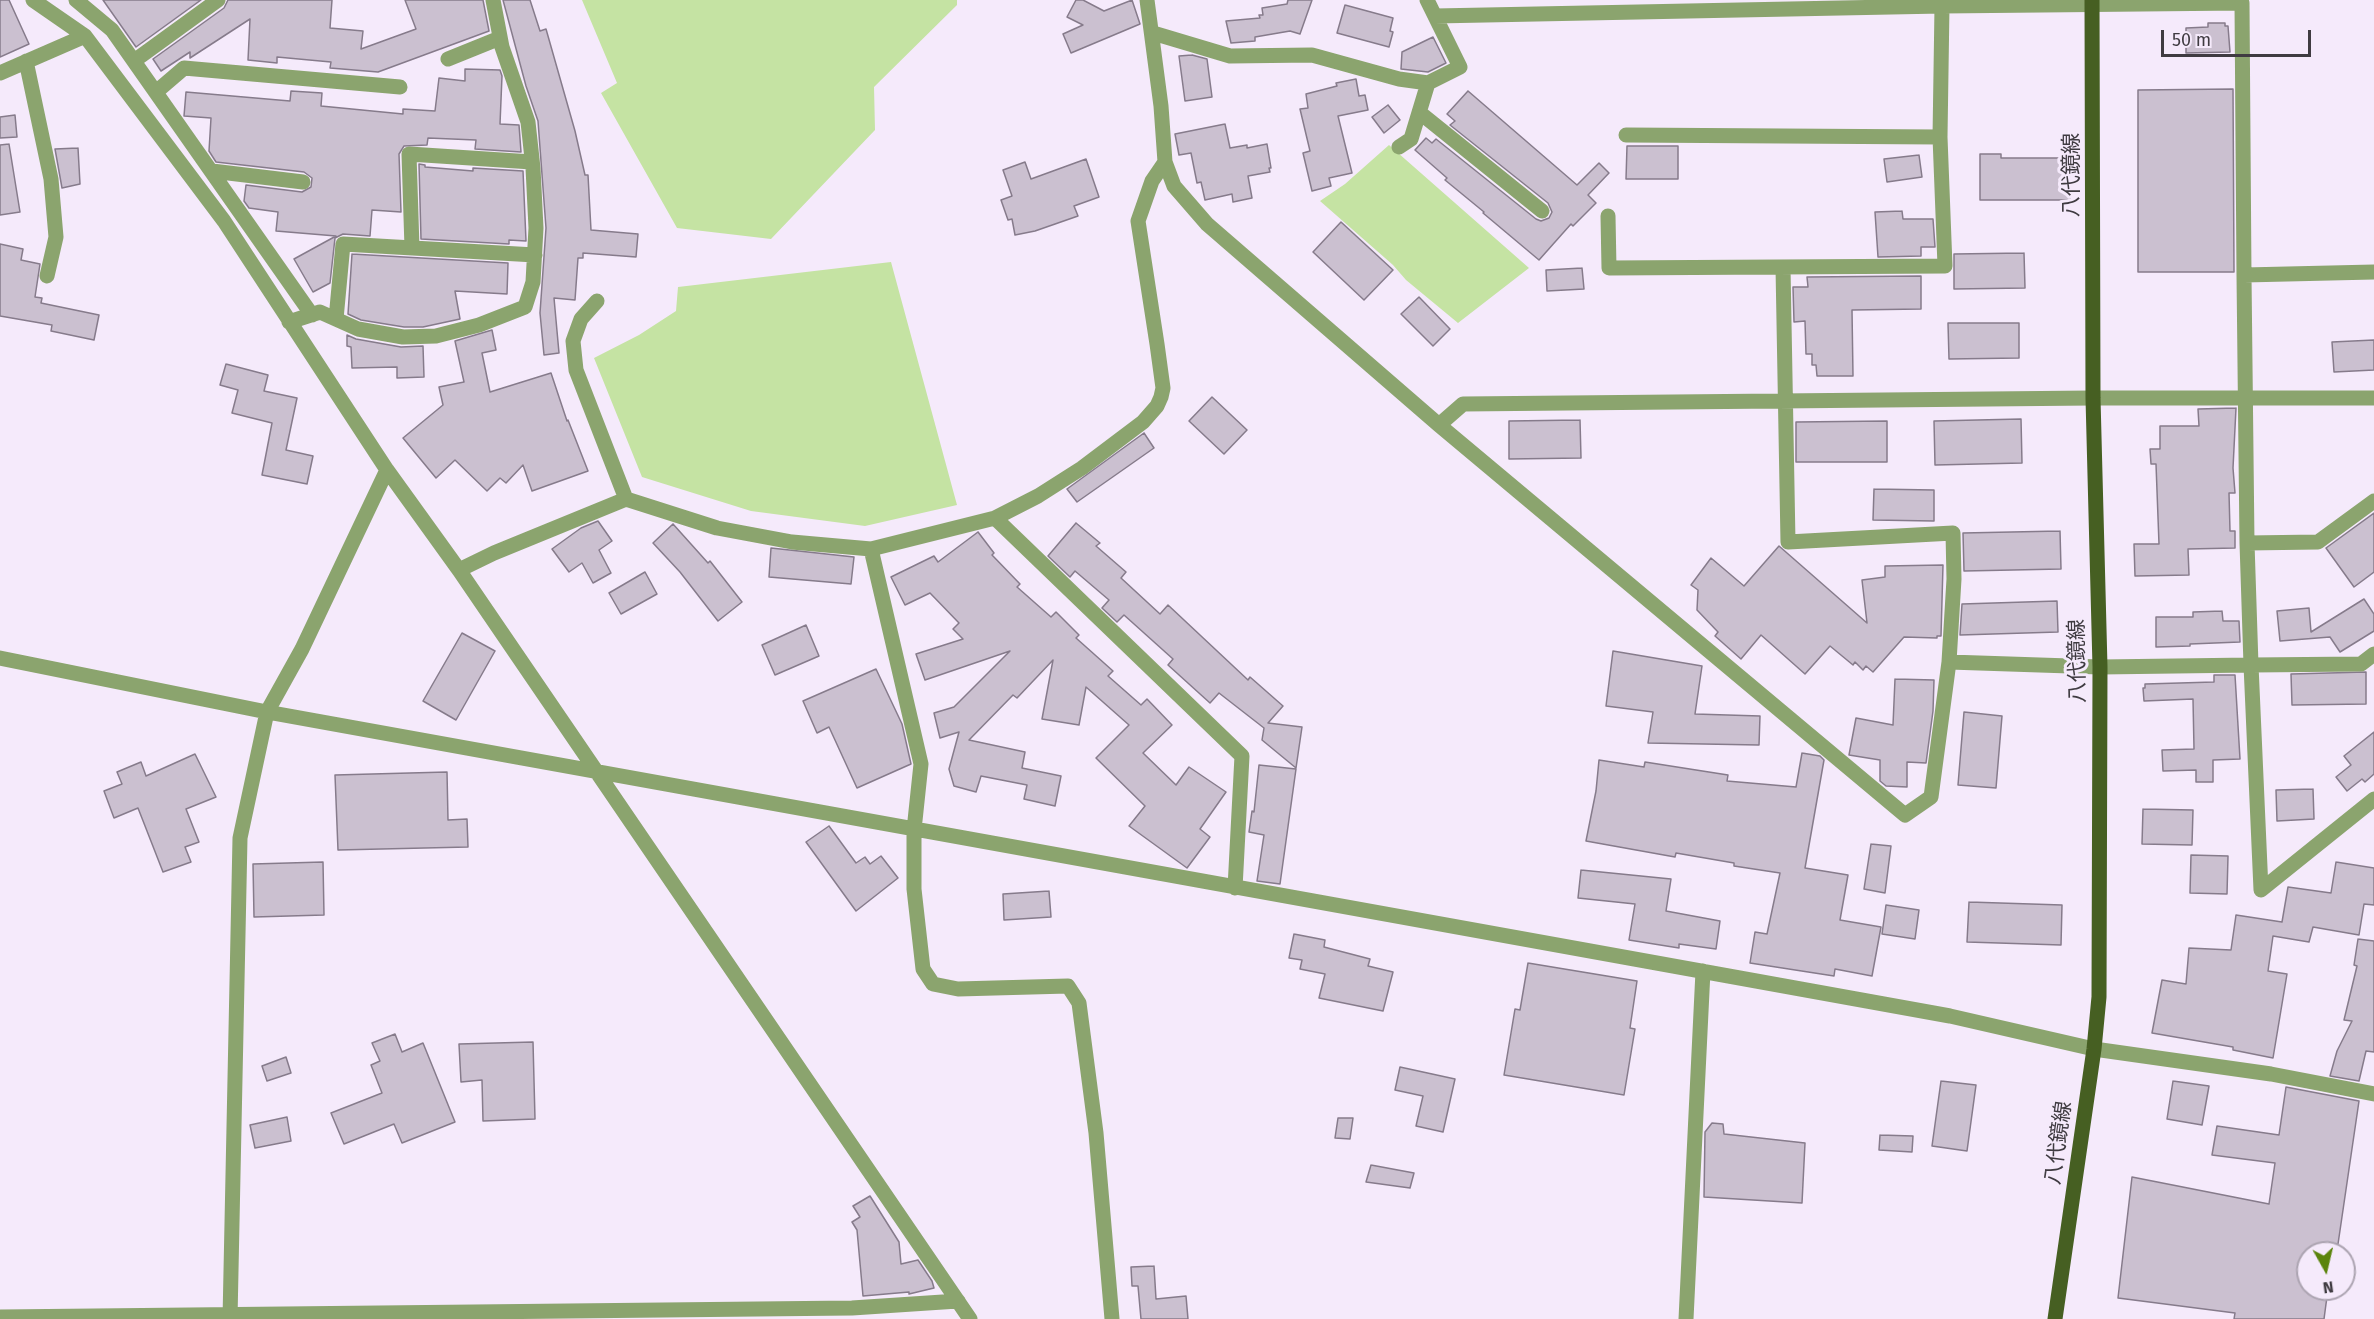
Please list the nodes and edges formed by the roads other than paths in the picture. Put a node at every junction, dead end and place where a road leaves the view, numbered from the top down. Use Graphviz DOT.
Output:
graph roads {
  1 [pos="33,0"];
  2 [pos="76,0"];
  3 [pos="218,0"];
  4 [pos="492,0"];
  5 [pos="1147,0"];
  6 [pos="1427,0"];
  7 [pos="2242,1"];
  8 [pos="1942,3"];
  9 [pos="2092,3"];
  10 [pos="1435,16"];
  11 [pos="1153,33"];
  12 [pos="84,36"];
  13 [pos="500,38"];
  14 [pos="448,59"];
  15 [pos="26,61"];
  16 [pos="134,61"];
  17 [pos="0,73"];
  18 [pos="1428,82"];
  19 [pos="400,87"];
  20 [pos="156,92"];
  21 [pos="1419,112"];
  22 [pos="1626,135"];
  23 [pos="1940,137"];
  24 [pos="1400,147"];
  25 [pos="532,162"];
  26 [pos="1165,162"];
  27 [pos="212,171"];
  28 [pos="303,182"];
  29 [pos="1542,211"];
  30 [pos="1608,216"];
  31 [pos="412,248"];
  32 [pos="535,255"];
  33 [pos="1783,267"];
  34 [pos="2374,272"];
  35 [pos="2244,275"];
  36 [pos="47,276"];
  37 [pos="597,301"];
  38 [pos="312,315"];
  39 [pos="336,319"];
  40 [pos="289,322"];
  41 [pos="2093,398"];
  42 [pos="2245,398"];
  43 [pos="2374,398"];
  44 [pos="1785,403"];
  45 [pos="1439,425"];
  46 [pos="387,470"];
  47 [pos="626,499"];
  48 [pos="2374,501"];
  49 [pos="995,518"];
  50 [pos="2247,543"];
  51 [pos="871,549"];
  52 [pos="459,570"];
  53 [pos="2374,654"];
  54 [pos="0,658"];
  55 [pos="1949,662"];
  56 [pos="2251,665"];
  57 [pos="2100,667"];
  58 [pos="267,712"];
  59 [pos="598,773"];
  60 [pos="2374,799"];
  61 [pos="914,830"];
  62 [pos="1235,888"];
  63 [pos="1703,971"];
  64 [pos="2094,1049"];
  65 [pos="2374,1094"];
  66 [pos="958,1301"];
  67 [pos="852,1313"];
  68 [pos="0,1317"];
  69 [pos="230,1317"];
  70 [pos="970,1319"];
  71 [pos="1112,1319"];
  72 [pos="1686,1319"];
  73 [pos="2055,1319"];
  1 -- 12 [label="street"];
  2 -- 16 [label="street"];
  3 -- 16 [label="street"];
  4 -- 13 [label="street"];
  5 -- 11 [label="street"];
  6 -- 10 [label="street"];
  7 -- 9 [label="street"];
  7 -- 35 [label="street"];
  8 -- 9 [label="street"];
  8 -- 10 [label="street"];
  8 -- 23 [label="street"];
  9 -- 41 [label="main road, 八代鏡線"];
  10 -- 18 [label="street"];
  11 -- 18 [label="street"];
  11 -- 26 [label="street"];
  12 -- 15 [label="street"];
  12 -- 40 [label="street"];
  13 -- 14 [label="street"];
  13 -- 25 [label="street"];
  15 -- 17 [label="street"];
  15 -- 36 [label="street"];
  16 -- 20 [label="street"];
  18 -- 21 [label="street"];
  19 -- 20 [label="street"];
  20 -- 27 [label="street"];
  21 -- 24 [label="street"];
  21 -- 29 [label="street"];
  22 -- 23 [label="street"];
  23 -- 33 [label="street"];
  25 -- 31 [label="street"];
  25 -- 32 [label="street"];
  26 -- 45 [label="street"];
  26 -- 49 [label="street"];
  27 -- 28 [label="street"];
  27 -- 38 [label="street"];
  30 -- 33 [label="street"];
  31 -- 32 [label="street"];
  31 -- 39 [label="street"];
  32 -- 39 [label="street"];
  33 -- 44 [label="street"];
  34 -- 35 [label="street"];
  35 -- 42 [label="street"];
  37 -- 47 [label="street"];
  38 -- 39 [label="street"];
  38 -- 40 [label="street"];
  40 -- 46 [label="street"];
  41 -- 42 [label="street"];
  41 -- 44 [label="street"];
  41 -- 57 [label="main road, 八代鏡線"];
  42 -- 43 [label="street"];
  42 -- 50 [label="street"];
  44 -- 45 [label="street"];
  44 -- 55 [label="street"];
  45 -- 55 [label="street"];
  46 -- 52 [label="street"];
  46 -- 58 [label="street"];
  47 -- 51 [label="street"];
  47 -- 52 [label="street"];
  48 -- 50 [label="street"];
  49 -- 51 [label="street"];
  49 -- 62 [label="street"];
  50 -- 56 [label="street"];
  51 -- 61 [label="street"];
  52 -- 59 [label="street"];
  53 -- 56 [label="street"];
  54 -- 58 [label="street"];
  55 -- 57 [label="street"];
  56 -- 57 [label="street"];
  56 -- 60 [label="street"];
  57 -- 64 [label="main road, 八代鏡線"];
  58 -- 59 [label="street"];
  58 -- 69 [label="street"];
  59 -- 61 [label="street"];
  59 -- 66 [label="street"];
  61 -- 62 [label="street"];
  61 -- 71 [label="street"];
  62 -- 63 [label="street"];
  63 -- 64 [label="street"];
  63 -- 72 [label="street"];
  64 -- 65 [label="street"];
  64 -- 73 [label="main road, 八代鏡線"];
  66 -- 67 [label="street"];
  66 -- 70 [label="street"];
  67 -- 69 [label="street"];
  68 -- 69 [label="street"];
}
